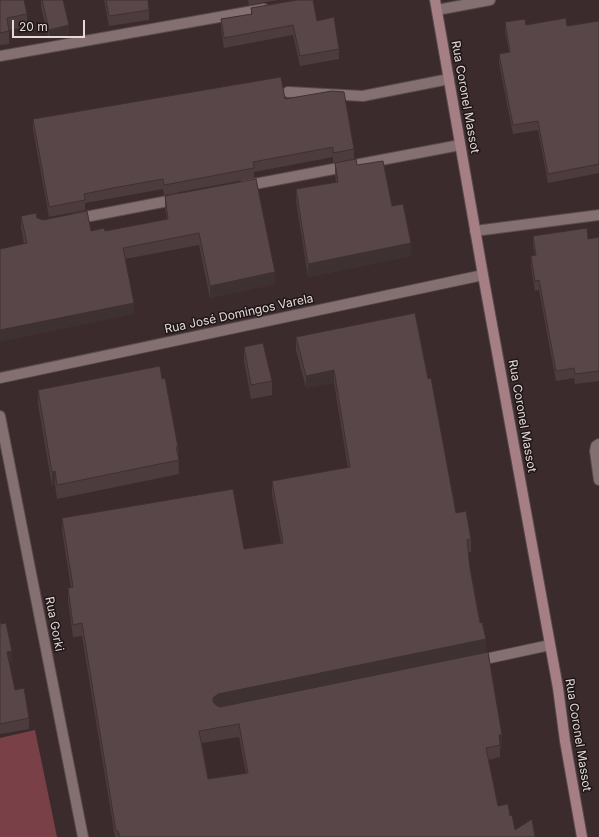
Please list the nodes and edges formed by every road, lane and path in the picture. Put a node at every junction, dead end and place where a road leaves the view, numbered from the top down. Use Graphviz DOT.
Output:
graph roads {
  1 [pos="490,0"];
  2 [pos="436,5"];
  3 [pos="275,7"];
  4 [pos="0,56"];
  5 [pos="449,79"];
  6 [pos="288,92"];
  7 [pos="460,145"];
  8 [pos="236,188"];
  9 [pos="189,197"];
  10 [pos="599,215"];
  11 [pos="66,221"];
  12 [pos="475,231"];
  13 [pos="483,275"];
  14 [pos="0,378"];
  15 [pos="0,416"];
  16 [pos="599,444"];
  17 [pos="599,480"];
  18 [pos="550,645"];
  19 [pos="464,663"];
  20 [pos="83,837"];
  21 [pos="582,837"];
  1 -- 2 [label="street"];
  2 -- 5 [label="street, Rua Coronel Massot"];
  3 -- 4 [label="street"];
  5 -- 6 [label="street"];
  5 -- 7 [label="street, Rua Coronel Massot"];
  7 -- 8 [label="street"];
  7 -- 12 [label="street, Rua Coronel Massot"];
  9 -- 11 [label="street"];
  10 -- 12 [label="street"];
  12 -- 13 [label="street, Rua Coronel Massot"];
  13 -- 14 [label="street, Rua José Domingos Varela"];
  13 -- 18 [label="street, Rua Coronel Massot"];
  15 -- 20 [label="street, Rua Gorki"];
  16 -- 17 [label="street"];
  18 -- 19 [label="street"];
  18 -- 21 [label="street, Rua Coronel Massot"];
}
